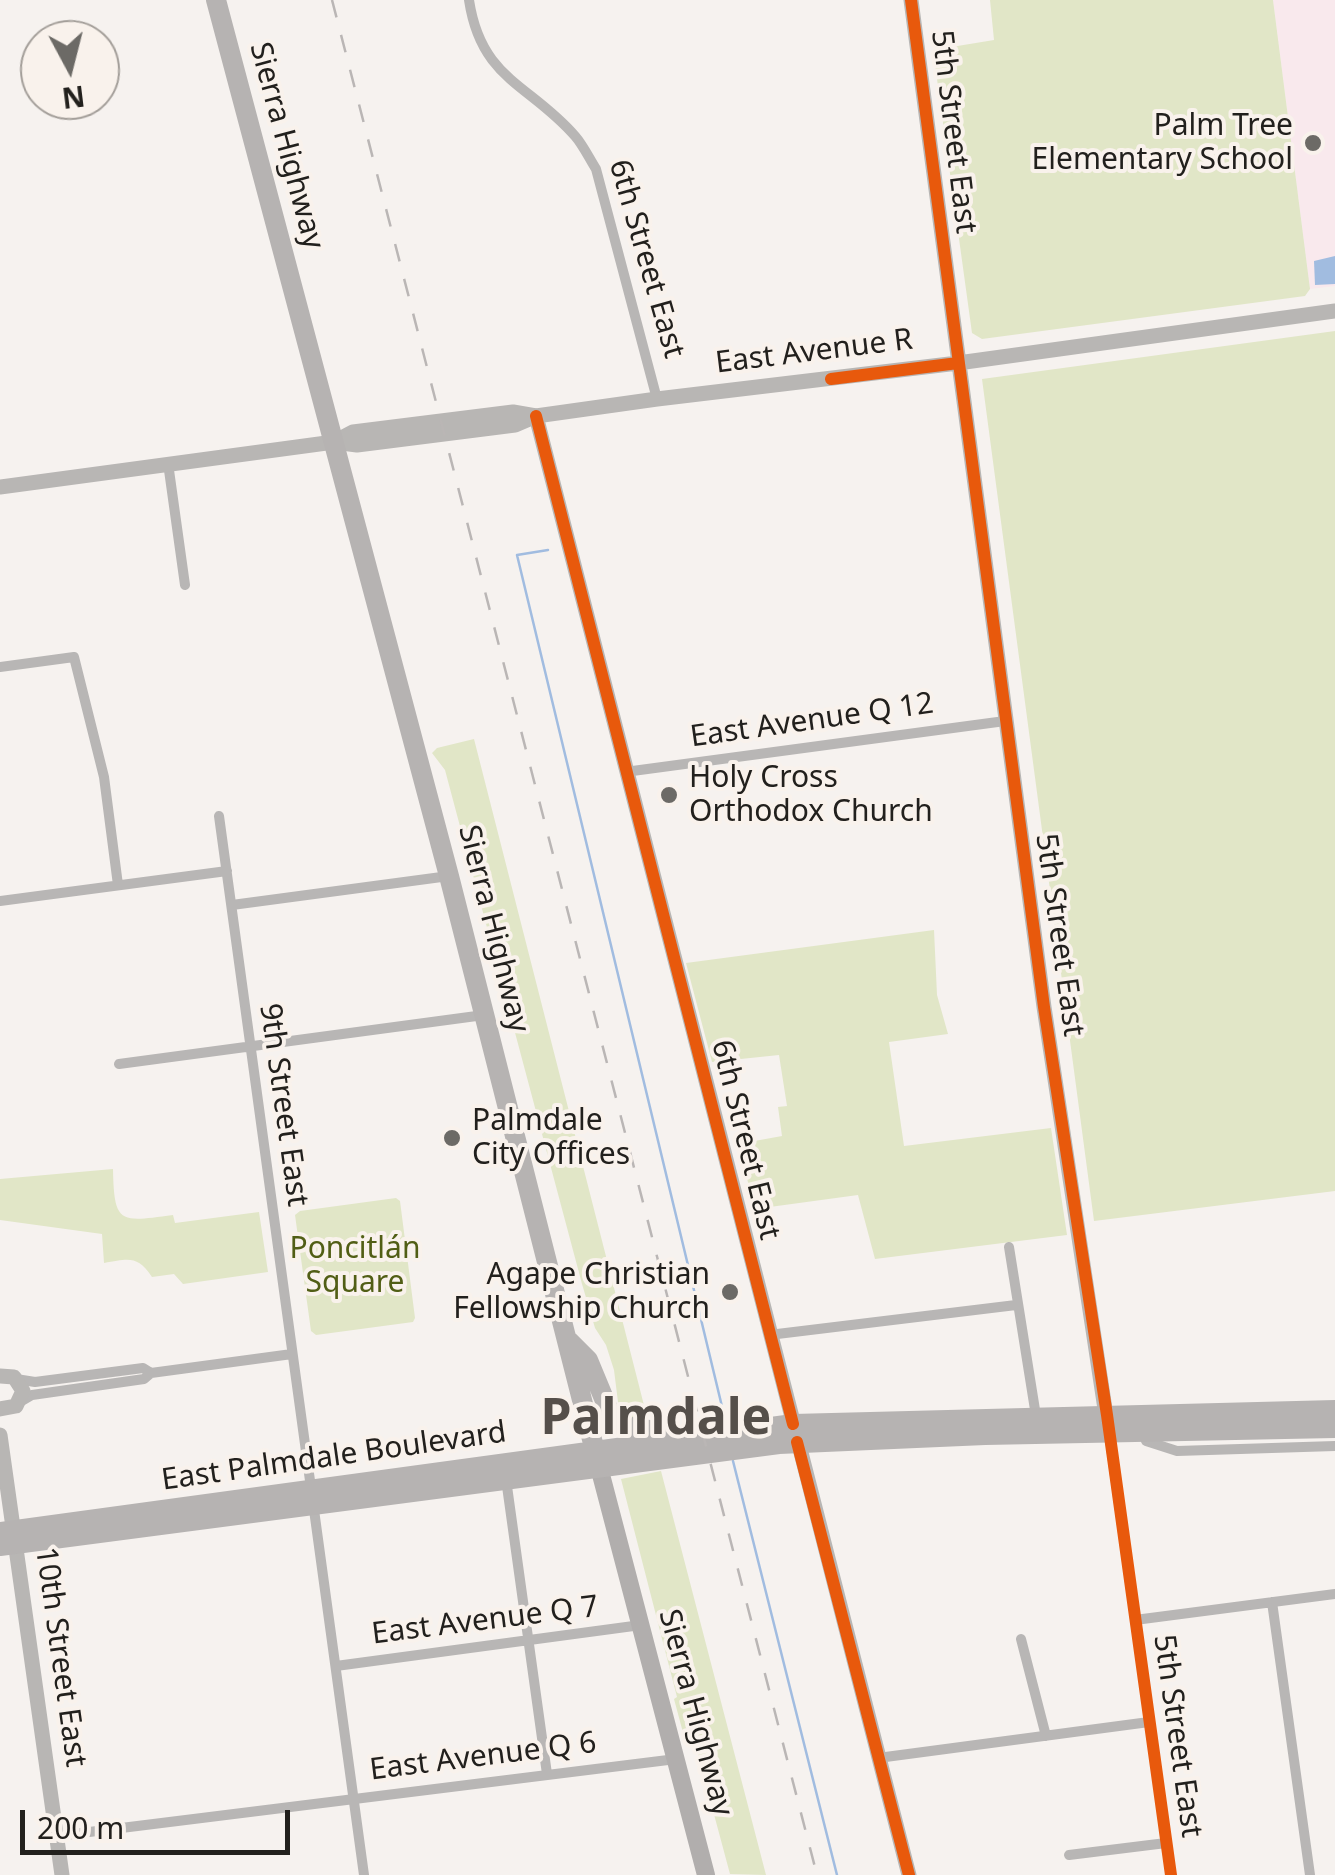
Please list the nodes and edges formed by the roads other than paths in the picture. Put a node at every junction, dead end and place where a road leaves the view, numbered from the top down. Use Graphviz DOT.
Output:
graph roads {
  1 [pos="216,0"];
  2 [pos="469,0"];
  3 [pos="911,0"];
  4 [pos="1335,311"];
  5 [pos="958,363"];
  6 [pos="657,399"];
  7 [pos="536,416"];
  8 [pos="334,442"];
  9 [pos="168,463"];
  10 [pos="0,487"];
  11 [pos="185,585"];
  12 [pos="0,668"];
  13 [pos="1005,721"];
  14 [pos="625,772"];
  15 [pos="219,816"];
  16 [pos="227,871"];
  17 [pos="449,876"];
  18 [pos="118,885"];
  19 [pos="0,901"];
  20 [pos="232,905"];
  21 [pos="484,1016"];
  22 [pos="250,1048"];
  23 [pos="119,1064"];
  24 [pos="1009,1247"];
  25 [pos="1016,1304"];
  26 [pos="769,1336"];
  27 [pos="568,1340"];
  28 [pos="292,1354"];
  29 [pos="6,1373"];
  30 [pos="151,1373"];
  31 [pos="11,1407"];
  32 [pos="1335,1410"];
  33 [pos="1036,1416"];
  34 [pos="1108,1424"];
  35 [pos="1335,1428"];
  36 [pos="1142,1431"];
  37 [pos="795,1433"];
  38 [pos="685,1438"];
  39 [pos="2,1440"];
  40 [pos="1335,1446"];
  41 [pos="597,1459"];
  42 [pos="506,1479"];
  43 [pos="313,1498"];
  44 [pos="8,1538"];
  45 [pos="1335,1594"];
  46 [pos="1272,1602"];
  47 [pos="1135,1620"];
  48 [pos="642,1626"];
  49 [pos="529,1640"];
  50 [pos="1021,1640"];
  51 [pos="336,1666"];
  52 [pos="1149,1722"];
  53 [pos="1046,1736"];
  54 [pos="878,1758"];
  55 [pos="677,1760"];
  56 [pos="547,1774"];
  57 [pos="354,1798"];
  58 [pos="57,1836"];
  59 [pos="1166,1844"];
  60 [pos="1069,1856"];
  61 [pos="62,1875"];
  62 [pos="364,1875"];
  63 [pos="706,1875"];
  64 [pos="909,1875"];
  65 [pos="1171,1875"];
  66 [pos="1310,1875"];
  1 -- 8 [label="highway, Sierra Highway"];
  2 -- 6 [label="street, 6th Street East"];
  3 -- 5 [label="street, 5th Street East"];
  4 -- 5 [label="street, East Avenue R"];
  5 -- 6 [label="street, East Avenue R"];
  5 -- 13 [label="street, 5th Street East"];
  6 -- 7 [label="street, East Avenue R"];
  7 -- 8 [label="street, East Avenue R"];
  7 -- 14 [label="street, 6th Street East"];
  8 -- 9 [label="street, East Avenue R"];
  8 -- 17 [label="highway, Sierra Highway"];
  9 -- 10 [label="street, East Avenue R"];
  9 -- 11 [label="street"];
  12 -- 18 [label="street"];
  13 -- 14 [label="street, East Avenue Q 12"];
  13 -- 34 [label="street, 5th Street East"];
  14 -- 26 [label="street, 6th Street East"];
  15 -- 16 [label="street, 9th Street East"];
  16 -- 18 [label="street"];
  16 -- 20 [label="street, 9th Street East"];
  17 -- 20 [label="street"];
  17 -- 21 [label="highway, Sierra Highway"];
  18 -- 19 [label="street"];
  20 -- 22 [label="street, 9th Street East"];
  21 -- 22 [label="street"];
  21 -- 27 [label="highway, Sierra Highway"];
  22 -- 23 [label="street"];
  22 -- 28 [label="street, 9th Street East"];
  24 -- 25 [label="street"];
  25 -- 26 [label="street"];
  25 -- 33 [label="street"];
  26 -- 37 [label="street, 6th Street East"];
  27 -- 38 [label="highway"];
  27 -- 41 [label="highway, Sierra Highway"];
  28 -- 30 [label="street"];
  28 -- 43 [label="street, 9th Street East"];
  29 -- 30 [label="street"];
  29 -- 31 [label="street"];
  30 -- 31 [label="street"];
  31 -- 39 [label="street, 10th Street East"];
  32 -- 34 [label="highway, East Palmdale Boulevard"];
  33 -- 34 [label="highway, East Palmdale Boulevard"];
  33 -- 37 [label="highway, East Palmdale Boulevard"];
  34 -- 36 [label="highway, East Palmdale Boulevard"];
  34 -- 37 [label="highway, East Palmdale Boulevard"];
  34 -- 47 [label="street, 5th Street East"];
  35 -- 36 [label="highway, East Palmdale Boulevard"];
  36 -- 40 [label="street"];
  37 -- 38 [label="highway, East Palmdale Boulevard"];
  37 -- 41 [label="highway, East Palmdale Boulevard"];
  37 -- 54 [label="street, 6th Street East"];
  38 -- 41 [label="highway, East Palmdale Boulevard"];
  39 -- 44 [label="street, 10th Street East"];
  41 -- 42 [label="highway, East Palmdale Boulevard"];
  41 -- 43 [label="highway, East Palmdale Boulevard"];
  41 -- 48 [label="main road, Sierra Highway"];
  42 -- 43 [label="highway, East Palmdale Boulevard"];
  42 -- 49 [label="street"];
  43 -- 44 [label="highway, East Palmdale Boulevard"];
  43 -- 51 [label="street, 9th Street East"];
  44 -- 58 [label="street, 10th Street East"];
  45 -- 46 [label="street"];
  46 -- 47 [label="street"];
  46 -- 66 [label="street"];
  47 -- 52 [label="street, 5th Street East"];
  48 -- 49 [label="street, East Avenue Q 7"];
  48 -- 55 [label="main road, Sierra Highway"];
  49 -- 51 [label="street, East Avenue Q 7"];
  49 -- 56 [label="street"];
  50 -- 53 [label="street"];
  51 -- 57 [label="street, 9th Street East"];
  52 -- 53 [label="street"];
  52 -- 59 [label="street, 5th Street East"];
  53 -- 54 [label="street"];
  54 -- 64 [label="street, 6th Street East"];
  55 -- 56 [label="street, East Avenue Q 6"];
  55 -- 63 [label="main road, Sierra Highway"];
  56 -- 57 [label="street, East Avenue Q 6"];
  57 -- 58 [label="street, East Avenue Q 6"];
  57 -- 62 [label="street, 9th Street East"];
  58 -- 61 [label="street, 10th Street East"];
  59 -- 60 [label="street"];
  59 -- 65 [label="street, 5th Street East"];
}
